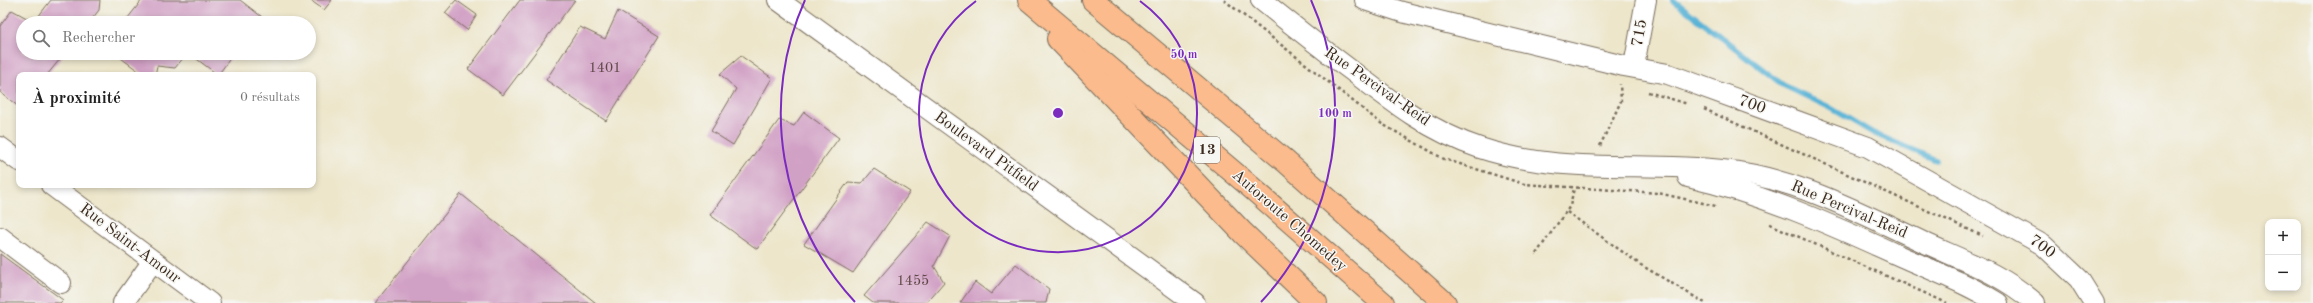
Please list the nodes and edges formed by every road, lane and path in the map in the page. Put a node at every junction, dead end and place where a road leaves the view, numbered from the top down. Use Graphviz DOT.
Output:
graph roads {
  1 [pos="778,0"];
  2 [pos="1021,0"];
  3 [pos="1029,0"];
  4 [pos="1093,0"];
  5 [pos="1260,0"];
  6 [pos="1365,0"];
  7 [pos="1646,0"];
  8 [pos="1626,73"];
  9 [pos="1627,87"];
  10 [pos="1647,91"];
  11 [pos="1690,104"];
  12 [pos="1697,106"];
  13 [pos="0,147"];
  14 [pos="16,159"];
  15 [pos="1576,166"];
  16 [pos="1598,166"];
  17 [pos="1647,168"];
  18 [pos="55,188"];
  19 [pos="1567,212"];
  20 [pos="1985,236"];
  21 [pos="0,237"];
  22 [pos="1536,254"];
  23 [pos="153,261"];
  24 [pos="61,283"];
  25 [pos="123,303"];
  26 [pos="210,303"];
  27 [pos="1195,303"];
  28 [pos="1316,303"];
  29 [pos="1383,303"];
  30 [pos="1445,303"];
  31 [pos="1705,303"];
  32 [pos="1998,303"];
  33 [pos="2035,303"];
  34 [pos="2094,303"];
  1 -- 27 [label="street, Boulevard Pitfield"];
  2 -- 28 [label="highway"];
  3 -- 29 [label="highway, Autoroute Chomedey / 13"];
  4 -- 30 [label="highway, 13"];
  5 -- 15 [label="street, Rue Percival-Reid"];
  6 -- 8 [label="street, 700"];
  7 -- 8 [label="street, 715"];
  8 -- 9 [label="path"];
  8 -- 16 [label="path"];
  8 -- 34 [label="street, 700"];
  10 -- 11 [label="path"];
  12 -- 20 [label="path"];
  13 -- 14 [label="street"];
  15 -- 16 [label="street, Rue Percival-Reid"];
  15 -- 19 [label="path"];
  16 -- 17 [label="street, Rue Percival-Reid"];
  17 -- 32 [label="street, Rue Percival-Reid"];
  17 -- 33 [label="street, Rue Percival-Reid"];
  18 -- 23 [label="street, Rue Saint-Amour"];
  19 -- 22 [label="path"];
  19 -- 31 [label="path"];
  21 -- 24 [label="street"];
  23 -- 25 [label="street"];
  23 -- 26 [label="street, Rue Saint-Amour"];
}
